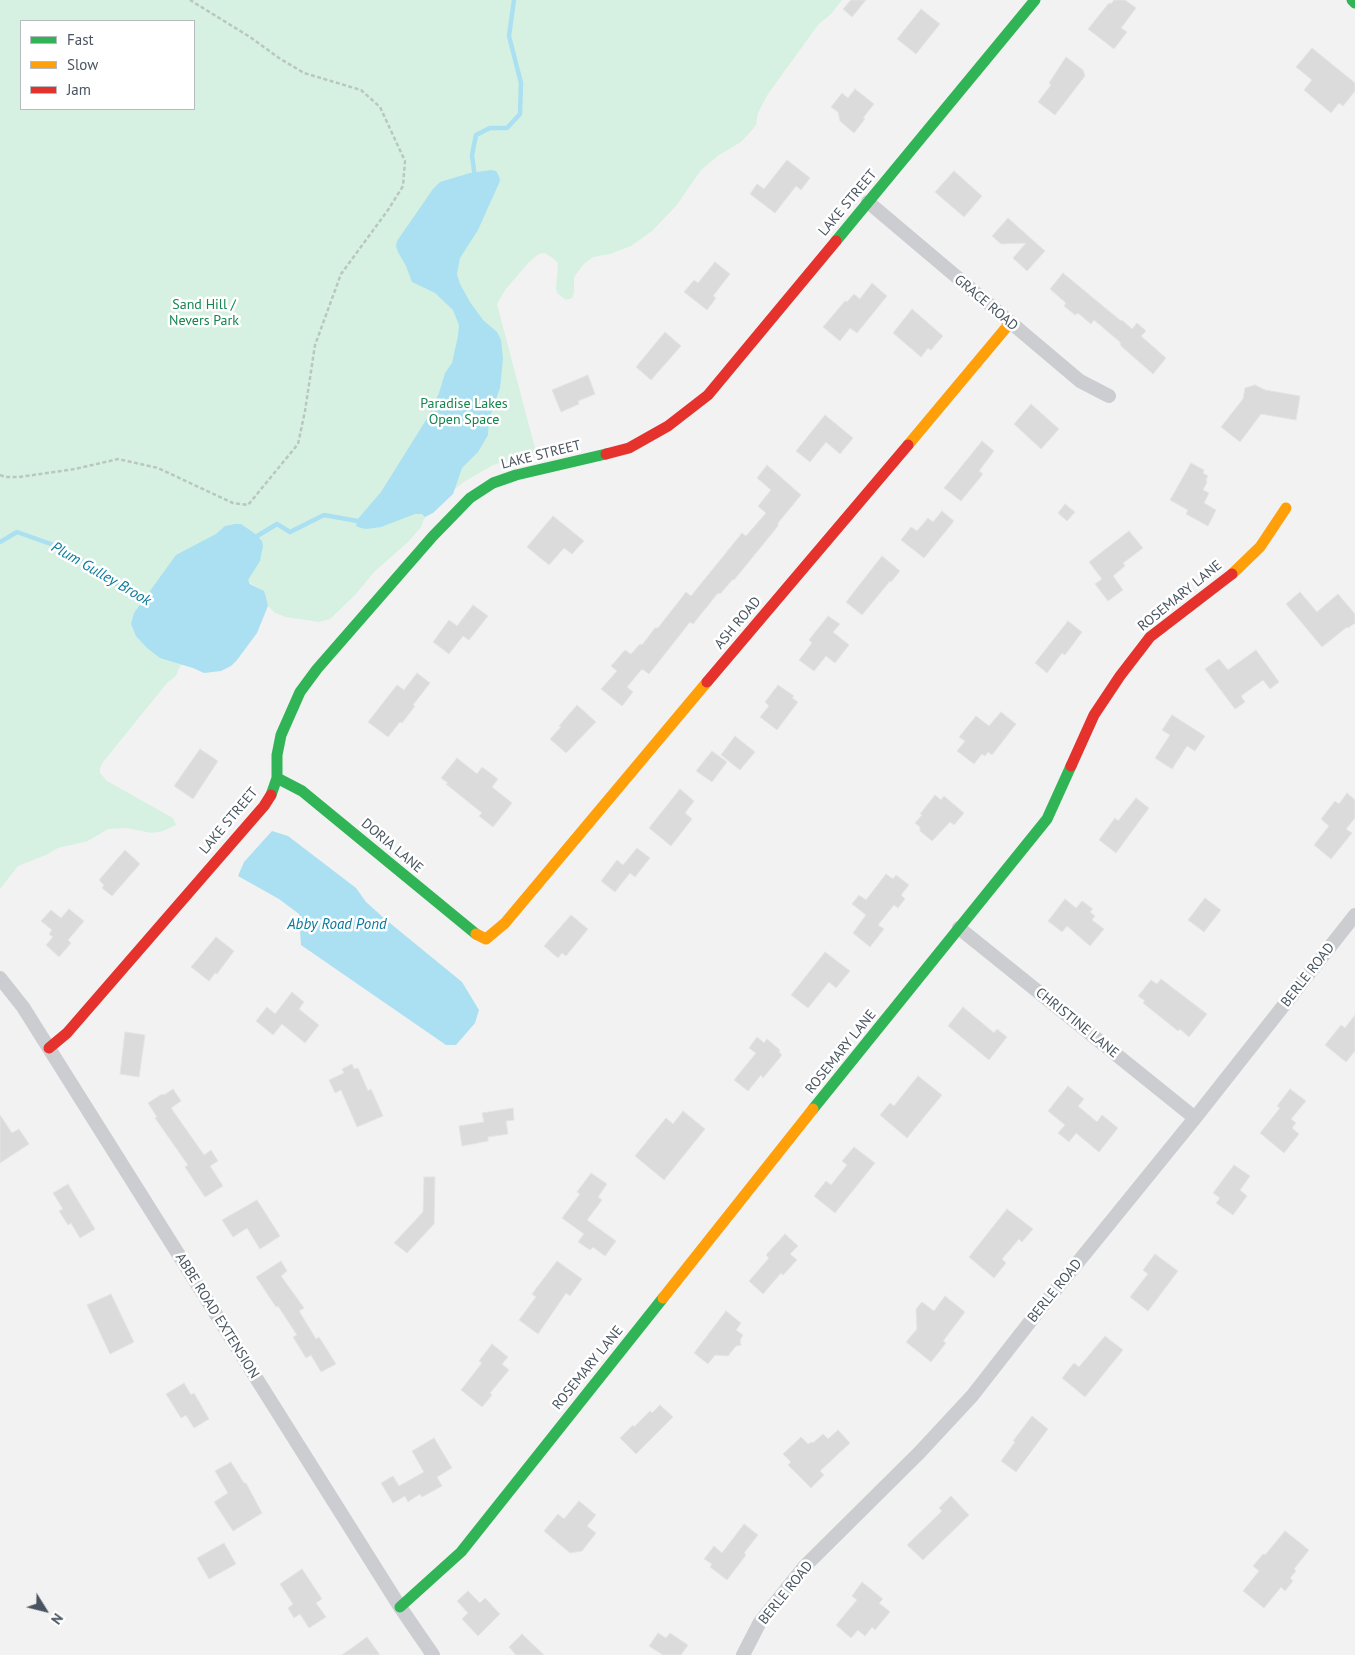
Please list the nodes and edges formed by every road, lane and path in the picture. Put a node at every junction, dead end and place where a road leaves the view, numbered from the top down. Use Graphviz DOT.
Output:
graph roads {
  1 [pos="190,0"];
  2 [pos="1035,0"];
  3 [pos="1352,0"];
  4 [pos="1355,3"];
  5 [pos="868,202"];
  6 [pos="1010,323"];
  7 [pos="1109,396"];
  8 [pos="0,475"];
  9 [pos="1286,508"];
  10 [pos="277,778"];
  11 [pos="1355,915"];
  12 [pos="960,928"];
  13 [pos="486,939"];
  14 [pos="0,978"];
  15 [pos="49,1048"];
  16 [pos="1195,1118"];
  17 [pos="400,1607"];
  18 [pos="433,1655"];
  19 [pos="743,1655"];
  1 -- 8 [label="path"];
  2 -- 5 [label="street, LAKE STREET"];
  3 -- 4 [label="street"];
  5 -- 6 [label="street, GRACE ROAD"];
  5 -- 10 [label="street, LAKE STREET"];
  6 -- 7 [label="street, GRACE ROAD"];
  6 -- 13 [label="street, ASH ROAD"];
  9 -- 12 [label="street, ROSEMARY LANE"];
  10 -- 13 [label="street, DORIA LANE"];
  10 -- 15 [label="street, LAKE STREET"];
  11 -- 16 [label="street, BERLE ROAD"];
  12 -- 16 [label="street, CHRISTINE LANE"];
  12 -- 17 [label="street, ROSEMARY LANE"];
  14 -- 15 [label="street, ABBE ROAD EXTENSION"];
  15 -- 17 [label="street, ABBE ROAD EXTENSION"];
  16 -- 19 [label="street, BERLE ROAD"];
  17 -- 18 [label="street, ABBE ROAD EXTENSION"];
}
